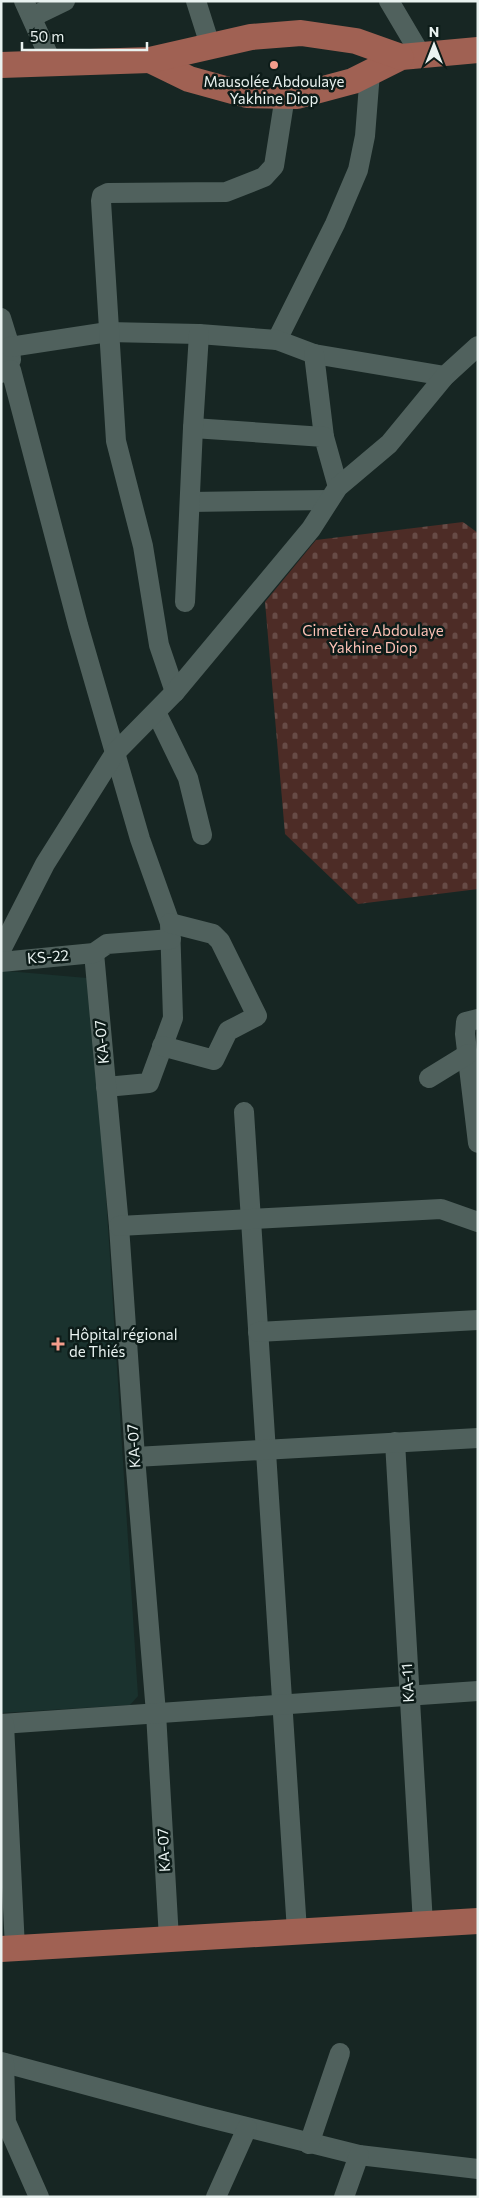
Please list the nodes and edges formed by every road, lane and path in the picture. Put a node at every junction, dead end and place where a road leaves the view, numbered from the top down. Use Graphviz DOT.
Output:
graph roads {
  1 [pos="65,1"];
  2 [pos="196,1"];
  3 [pos="389,1"];
  4 [pos="28,9"];
  5 [pos="210,45"];
  6 [pos="478,50"];
  7 [pos="411,56"];
  8 [pos="150,60"];
  9 [pos="52,63"];
  10 [pos="1,65"];
  11 [pos="370,72"];
  12 [pos="285,96"];
  13 [pos="1,318"];
  14 [pos="108,332"];
  15 [pos="199,334"];
  16 [pos="277,340"];
  17 [pos="478,346"];
  18 [pos="10,347"];
  19 [pos="314,354"];
  20 [pos="6,371"];
  21 [pos="445,376"];
  22 [pos="193,428"];
  23 [pos="324,437"];
  24 [pos="334,494"];
  25 [pos="190,502"];
  26 [pos="185,602"];
  27 [pos="175,692"];
  28 [pos="156,712"];
  29 [pos="115,753"];
  30 [pos="202,835"];
  31 [pos="170,931"];
  32 [pos="1,950"];
  33 [pos="94,953"];
  34 [pos="1,962"];
  35 [pos="478,1019"];
  36 [pos="162,1046"];
  37 [pos="468,1054"];
  38 [pos="429,1078"];
  39 [pos="106,1087"];
  40 [pos="244,1112"];
  41 [pos="478,1143"];
  42 [pos="251,1219"];
  43 [pos="478,1222"];
  44 [pos="119,1226"];
  45 [pos="478,1320"];
  46 [pos="258,1332"];
  47 [pos="478,1438"];
  48 [pos="395,1442"];
  49 [pos="266,1450"];
  50 [pos="135,1457"];
  51 [pos="478,1691"];
  52 [pos="409,1696"];
  53 [pos="283,1705"];
  54 [pos="156,1714"];
  55 [pos="3,1724"];
  56 [pos="478,1921"];
  57 [pos="422,1924"];
  58 [pos="298,1932"];
  59 [pos="169,1939"];
  60 [pos="8,1948"];
  61 [pos="340,2053"];
  62 [pos="3,2062"];
  63 [pos="247,2128"];
  64 [pos="308,2144"];
  65 [pos="358,2155"];
  66 [pos="478,2169"];
  67 [pos="39,2197"];
  68 [pos="216,2197"];
  69 [pos="344,2197"];
  1 -- 4 [label="street"];
  2 -- 5 [label="street"];
  3 -- 7 [label="street"];
  4 -- 9 [label="street"];
  5 -- 7 [label="main road"];
  5 -- 8 [label="main road"];
  6 -- 7 [label="main road"];
  7 -- 11 [label="main road"];
  8 -- 9 [label="main road"];
  8 -- 12 [label="main road"];
  9 -- 10 [label="main road"];
  11 -- 12 [label="main road"];
  11 -- 16 [label="street"];
  12 -- 14 [label="street"];
  13 -- 18 [label="street"];
  14 -- 15 [label="street"];
  14 -- 18 [label="street"];
  14 -- 27 [label="street"];
  15 -- 16 [label="street"];
  15 -- 22 [label="street"];
  16 -- 19 [label="street"];
  17 -- 21 [label="street"];
  18 -- 20 [label="street"];
  19 -- 21 [label="street"];
  19 -- 23 [label="street"];
  20 -- 29 [label="street"];
  21 -- 24 [label="street"];
  22 -- 23 [label="street"];
  22 -- 25 [label="street"];
  23 -- 24 [label="street"];
  24 -- 25 [label="street"];
  24 -- 27 [label="street"];
  25 -- 26 [label="street"];
  27 -- 28 [label="street"];
  28 -- 29 [label="street"];
  28 -- 30 [label="street"];
  29 -- 31 [label="street"];
  29 -- 32 [label="street"];
  31 -- 33 [label="street, KS-22"];
  31 -- 36 [label="street"];
  31 -- 36 [label="street, KS-22"];
  33 -- 34 [label="street, KS-22"];
  33 -- 39 [label="street, KA-07"];
  35 -- 37 [label="street"];
  36 -- 39 [label="street"];
  37 -- 38 [label="street"];
  37 -- 41 [label="street"];
  39 -- 44 [label="street, KA-07"];
  40 -- 42 [label="street"];
  42 -- 43 [label="street"];
  42 -- 44 [label="street"];
  42 -- 46 [label="street"];
  44 -- 50 [label="street, KA-07"];
  45 -- 46 [label="street"];
  46 -- 49 [label="street"];
  47 -- 48 [label="street"];
  48 -- 49 [label="street"];
  48 -- 52 [label="street, KA-11"];
  49 -- 50 [label="street"];
  49 -- 53 [label="street"];
  50 -- 54 [label="street, KA-07"];
  51 -- 52 [label="street"];
  52 -- 53 [label="street"];
  52 -- 57 [label="street, KA-11"];
  53 -- 54 [label="street"];
  53 -- 58 [label="street"];
  54 -- 55 [label="street"];
  54 -- 59 [label="street, KA-07"];
  55 -- 60 [label="street"];
  56 -- 57 [label="main road"];
  57 -- 58 [label="main road"];
  58 -- 59 [label="main road"];
  59 -- 60 [label="main road"];
  61 -- 64 [label="street"];
  62 -- 63 [label="street"];
  62 -- 67 [label="street"];
  63 -- 64 [label="street"];
  63 -- 68 [label="street"];
  64 -- 65 [label="street"];
  65 -- 66 [label="street"];
  65 -- 69 [label="street"];
}
